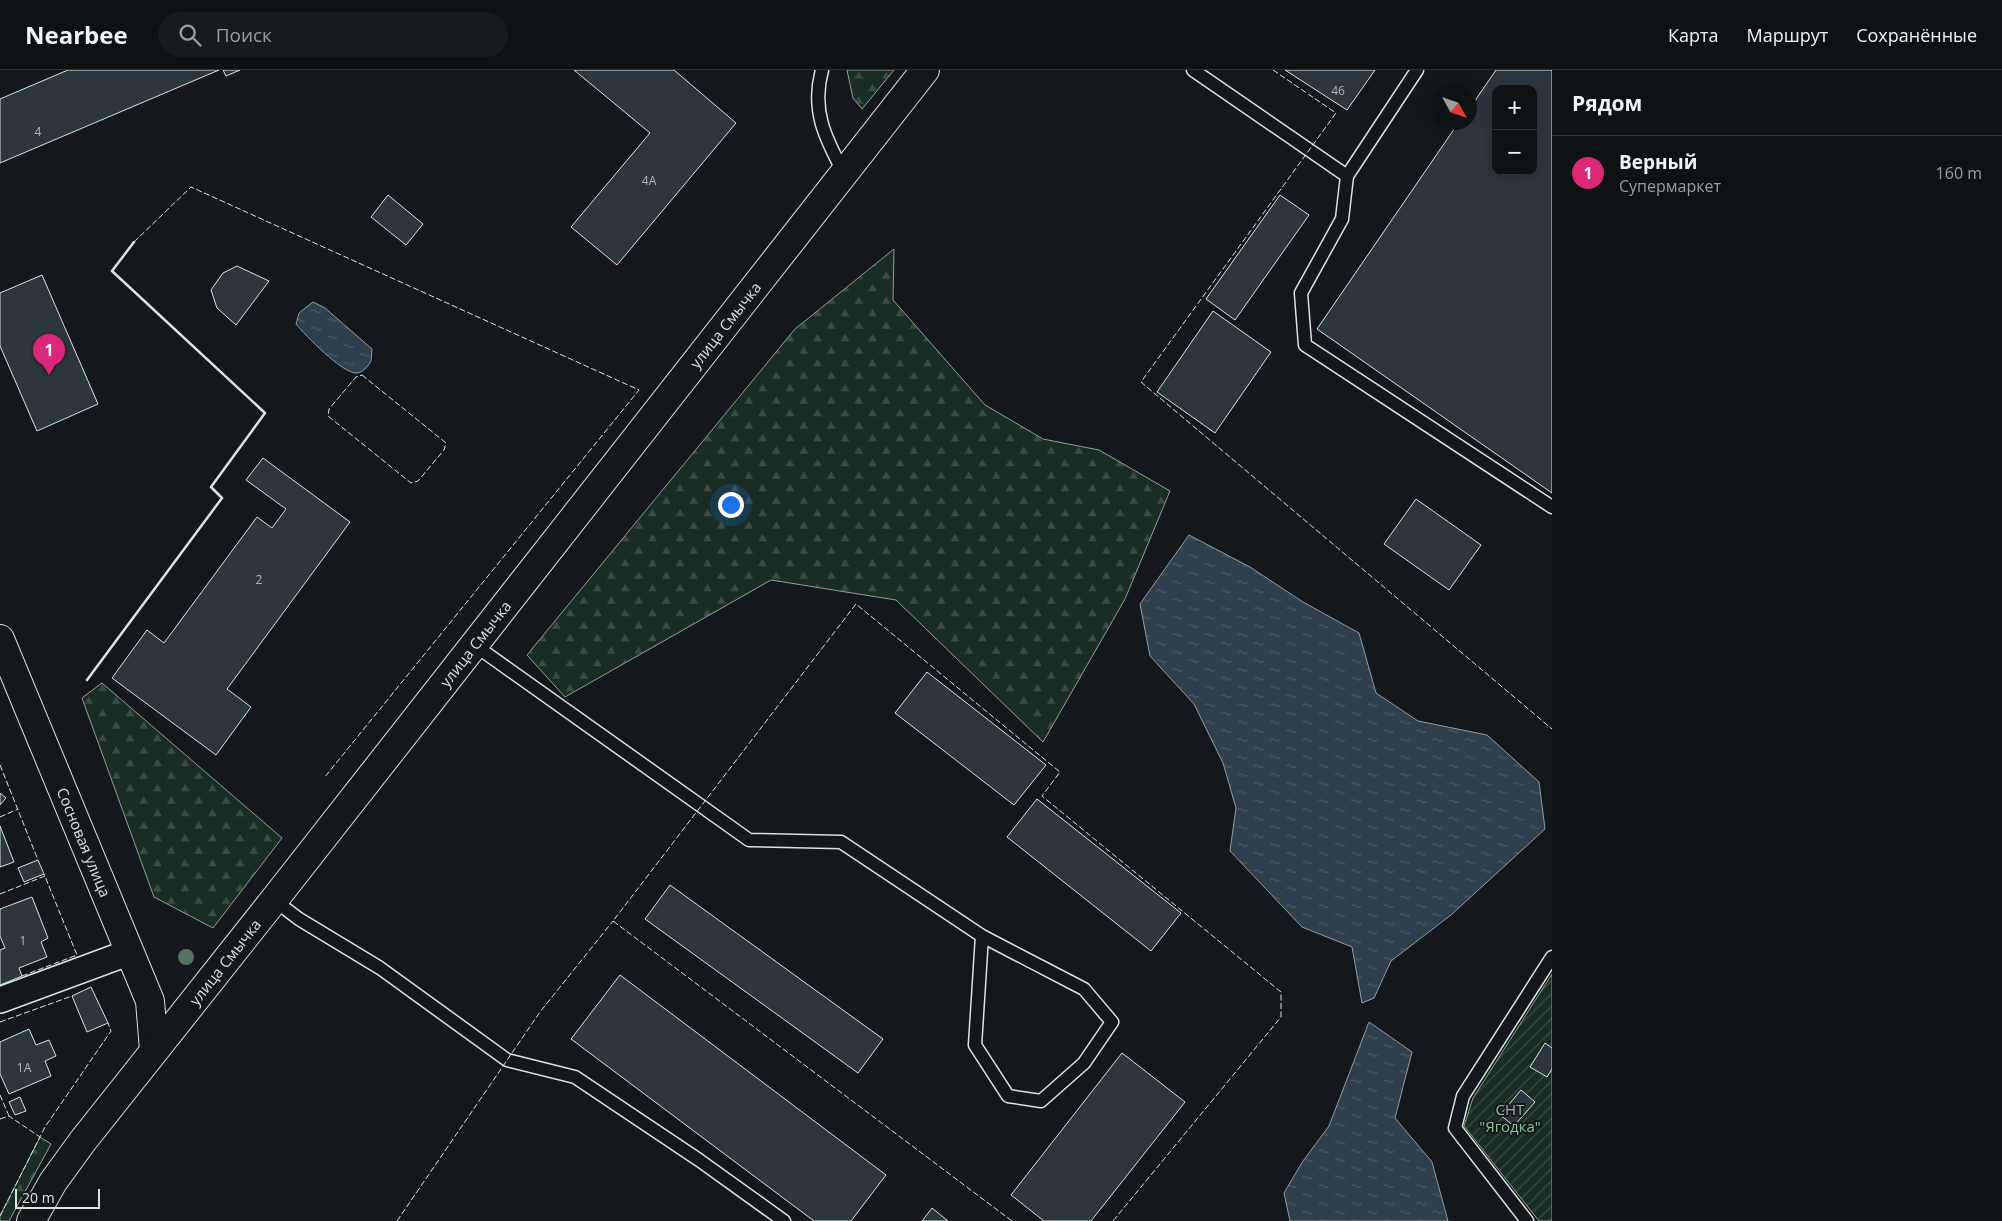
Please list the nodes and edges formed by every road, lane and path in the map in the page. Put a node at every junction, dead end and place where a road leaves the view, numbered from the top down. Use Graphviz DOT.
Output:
graph roads {
  1 [pos="822,70"];
  2 [pos="925,70"];
  3 [pos="1193,70"];
  4 [pos="1417,70"];
  5 [pos="844,173"];
  6 [pos="1347,176"];
  7 [pos="1552,507"];
  8 [pos="0,639"];
  9 [pos="473,644"];
  10 [pos="274,900"];
  11 [pos="982,936"];
  12 [pos="130,952"];
  13 [pos="1552,956"];
  14 [pos="0,1000"];
  15 [pos="154,1050"];
  16 [pos="31,1221"];
  17 [pos="784,1221"];
  18 [pos="1527,1221"];
  1 -- 5 [label="lane"];
  2 -- 5 [label="street, улица Смычка"];
  3 -- 6 [label="lane"];
  4 -- 6 [label="lane"];
  5 -- 9 [label="street, улица Смычка"];
  6 -- 7 [label="lane"];
  8 -- 12 [label="street, Сосновая улица"];
  9 -- 10 [label="street, улица Смычка"];
  9 -- 11 [label="lane"];
  10 -- 15 [label="street, улица Смычка"];
  10 -- 17 [label="lane"];
  11 -- 11 [label="lane"];
  12 -- 14 [label="street"];
  12 -- 15 [label="street, Сосновая улица"];
  13 -- 18 [label="lane"];
  15 -- 16 [label="street, улица Смычка"];
}
